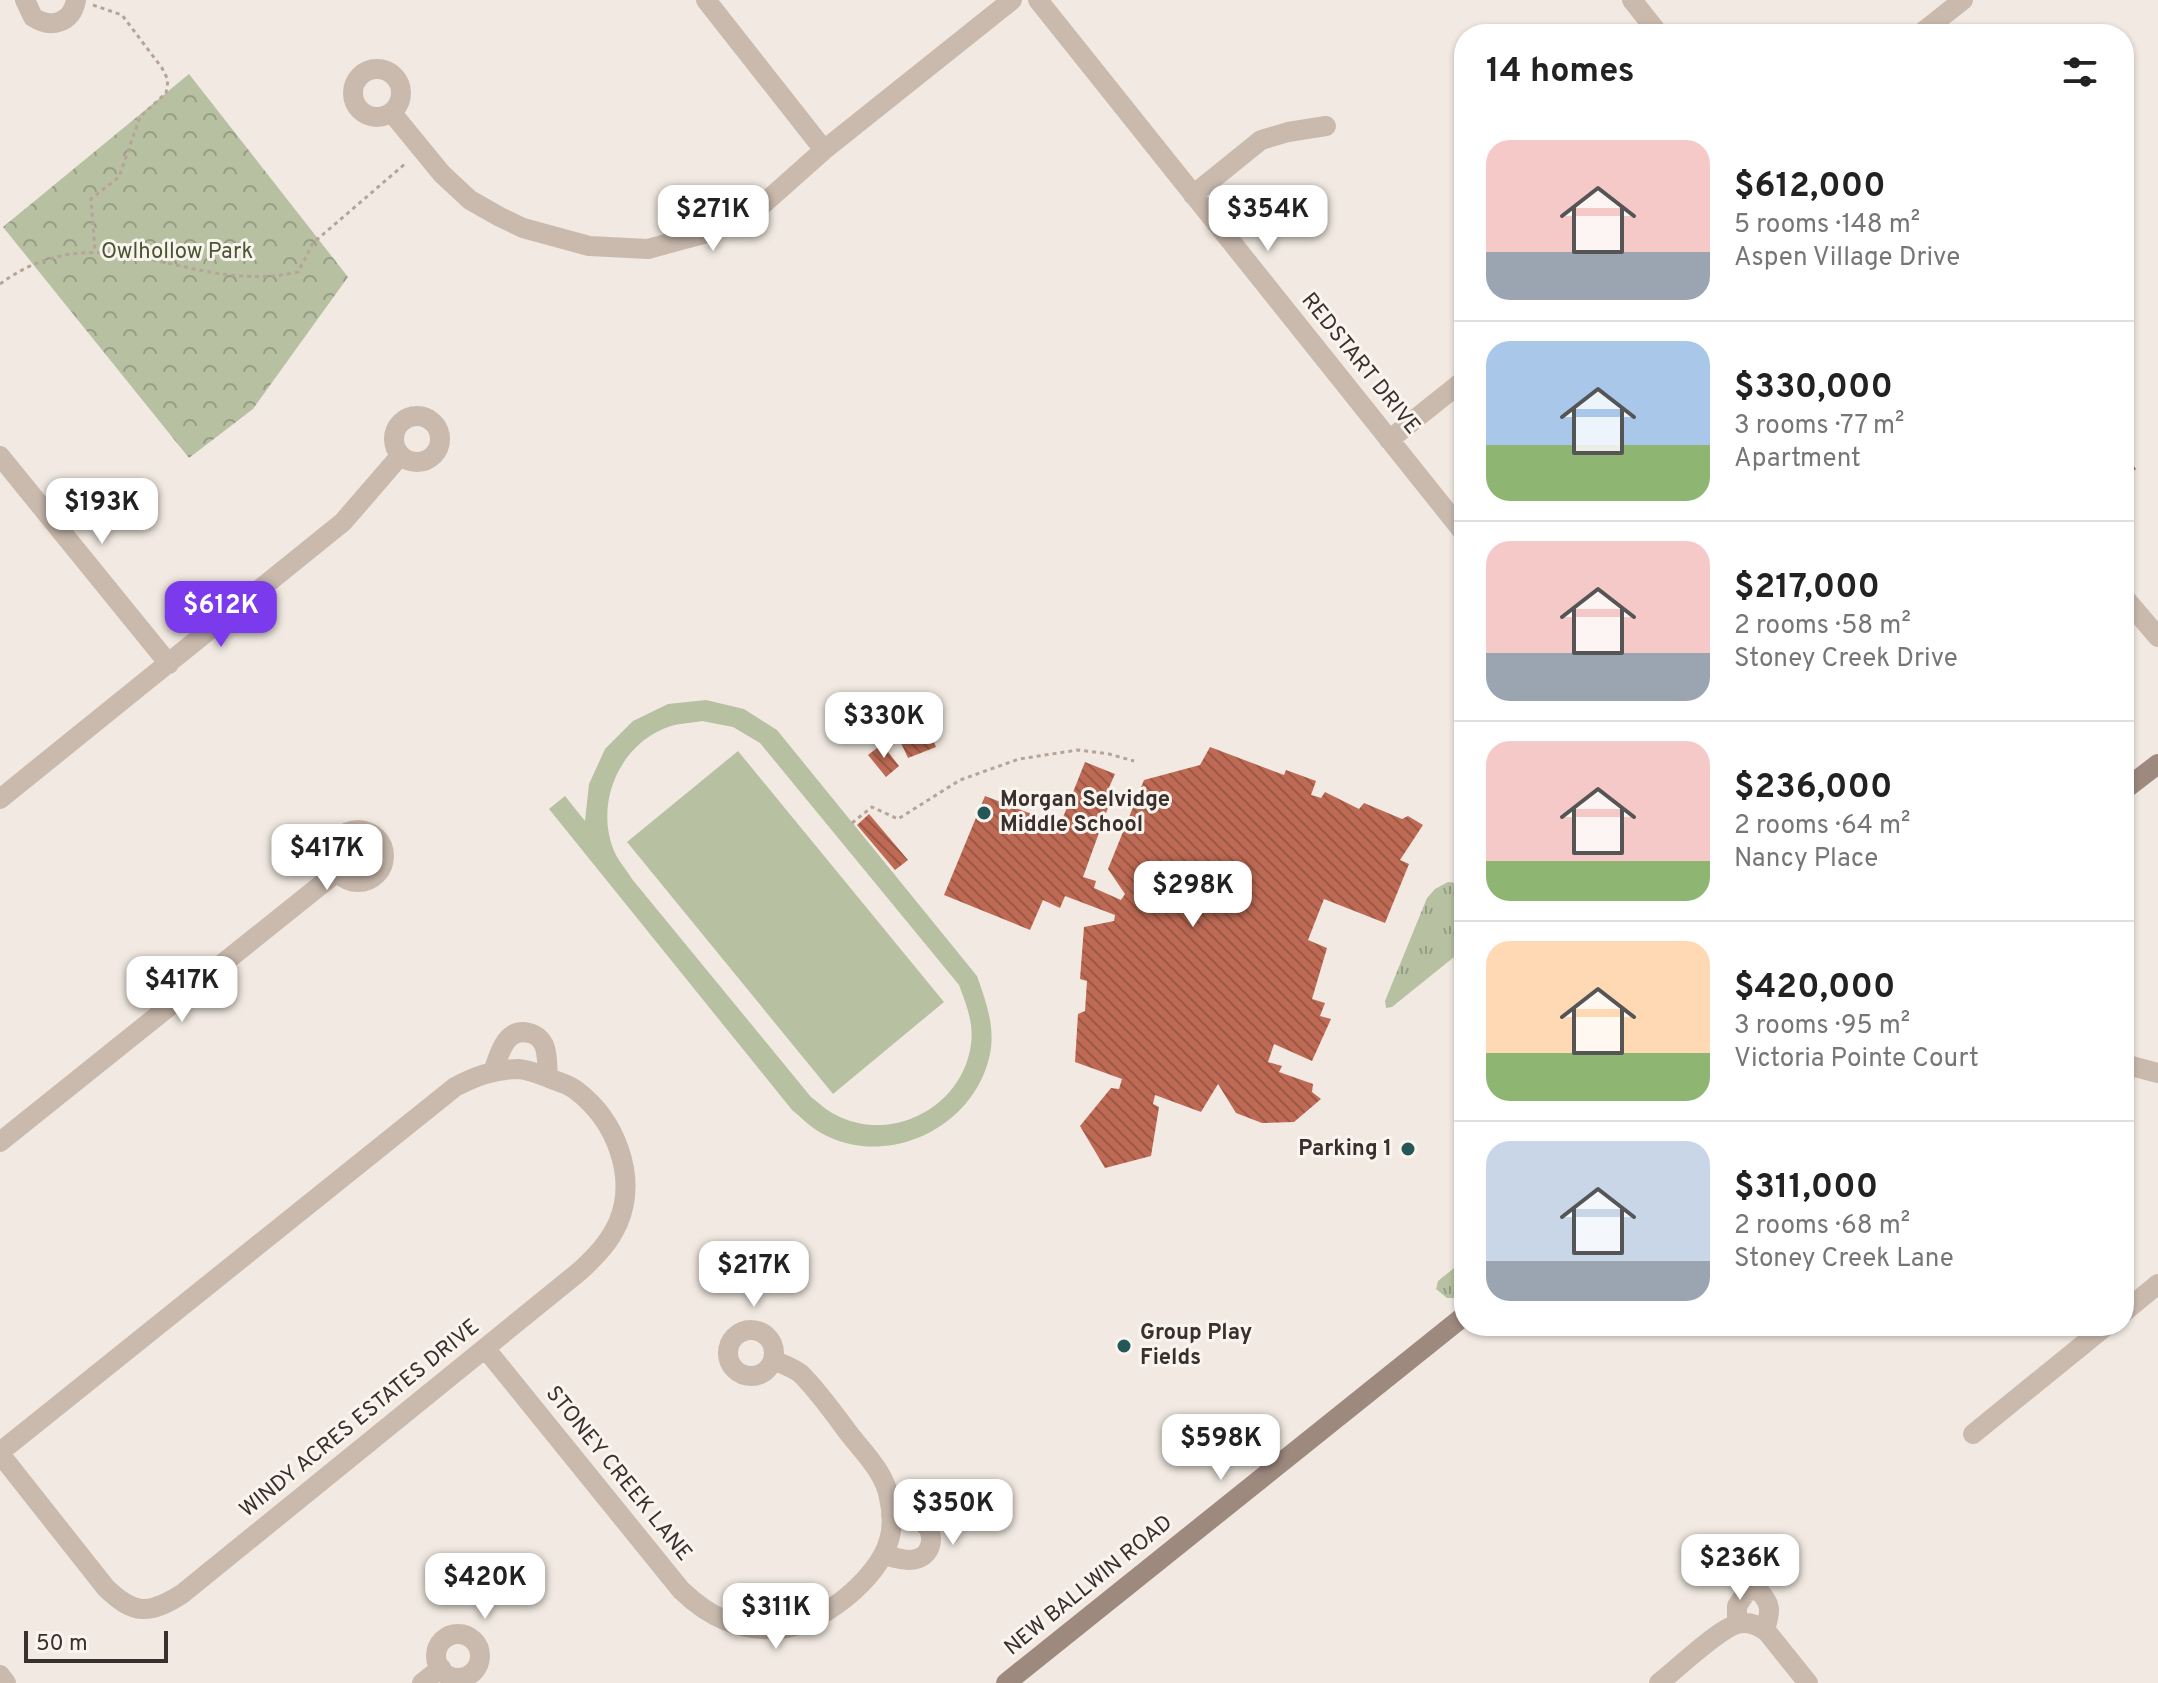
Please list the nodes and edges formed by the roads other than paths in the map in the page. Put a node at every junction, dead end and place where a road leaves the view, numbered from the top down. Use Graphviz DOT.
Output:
graph roads {
  1 [pos="25,0"];
  2 [pos="706,0"];
  3 [pos="1012,0"];
  4 [pos="1038,0"];
  5 [pos="1632,0"];
  6 [pos="1963,0"];
  7 [pos="84,3"];
  8 [pos="1651,24"];
  9 [pos="1933,24"];
  10 [pos="392,113"];
  11 [pos="1326,126"];
  12 [pos="824,150"];
  13 [pos="1193,195"];
  14 [pos="1454,388"];
  15 [pos="1389,440"];
  16 [pos="0,456"];
  17 [pos="400,456"];
  18 [pos="1454,521"];
  19 [pos="2134,609"];
  20 [pos="2158,637"];
  21 [pos="169,664"];
  22 [pos="2158,764"];
  23 [pos="2134,782"];
  24 [pos="0,799"];
  25 [pos="337,872"];
  26 [pos="2134,1067"];
  27 [pos="493,1072"];
  28 [pos="2158,1073"];
  29 [pos="548,1077"];
  30 [pos="0,1142"];
  31 [pos="2158,1284"];
  32 [pos="2134,1304"];
  33 [pos="1454,1324"];
  34 [pos="2094,1336"];
  35 [pos="485,1348"];
  36 [pos="774,1360"];
  37 [pos="1973,1434"];
  38 [pos="0,1453"];
  39 [pos="891,1515"];
  40 [pos="884,1555"];
  41 [pos="1737,1624"];
  42 [pos="1765,1630"];
  43 [pos="441,1668"];
  44 [pos="0,1675"];
  45 [pos="6,1683"];
  46 [pos="422,1683"];
  47 [pos="1006,1683"];
  48 [pos="1659,1683"];
  49 [pos="1808,1683"];
  1 -- 7 [label="street"];
  2 -- 12 [label="street"];
  3 -- 12 [label="street"];
  4 -- 13 [label="street, REDSTART DRIVE"];
  5 -- 8 [label="street"];
  6 -- 9 [label="street"];
  10 -- 12 [label="street"];
  11 -- 13 [label="street"];
  13 -- 15 [label="street, REDSTART DRIVE"];
  14 -- 15 [label="street"];
  15 -- 18 [label="street, REDSTART DRIVE"];
  16 -- 21 [label="street"];
  17 -- 21 [label="street"];
  19 -- 20 [label="street"];
  21 -- 24 [label="street"];
  22 -- 23 [label="main road"];
  25 -- 30 [label="street"];
  26 -- 28 [label="street"];
  27 -- 29 [label="street, WINDY ACRES ESTATES DRIVE"];
  27 -- 29 [label="street"];
  27 -- 38 [label="street, WINDY ACRES ESTATES DRIVE"];
  29 -- 35 [label="street, WINDY ACRES ESTATES DRIVE"];
  31 -- 32 [label="street"];
  33 -- 47 [label="main road, NEW BALLWIN ROAD"];
  34 -- 37 [label="street"];
  35 -- 38 [label="street, WINDY ACRES ESTATES DRIVE"];
  35 -- 40 [label="street, STONEY CREEK LANE"];
  36 -- 39 [label="street, STONEY CREEK LANE"];
  39 -- 40 [label="street, STONEY CREEK LANE"];
  39 -- 40 [label="street"];
  41 -- 42 [label="street"];
  41 -- 42 [label="street"];
  41 -- 48 [label="street"];
  42 -- 49 [label="street"];
  43 -- 46 [label="street"];
  44 -- 45 [label="street"];
}
